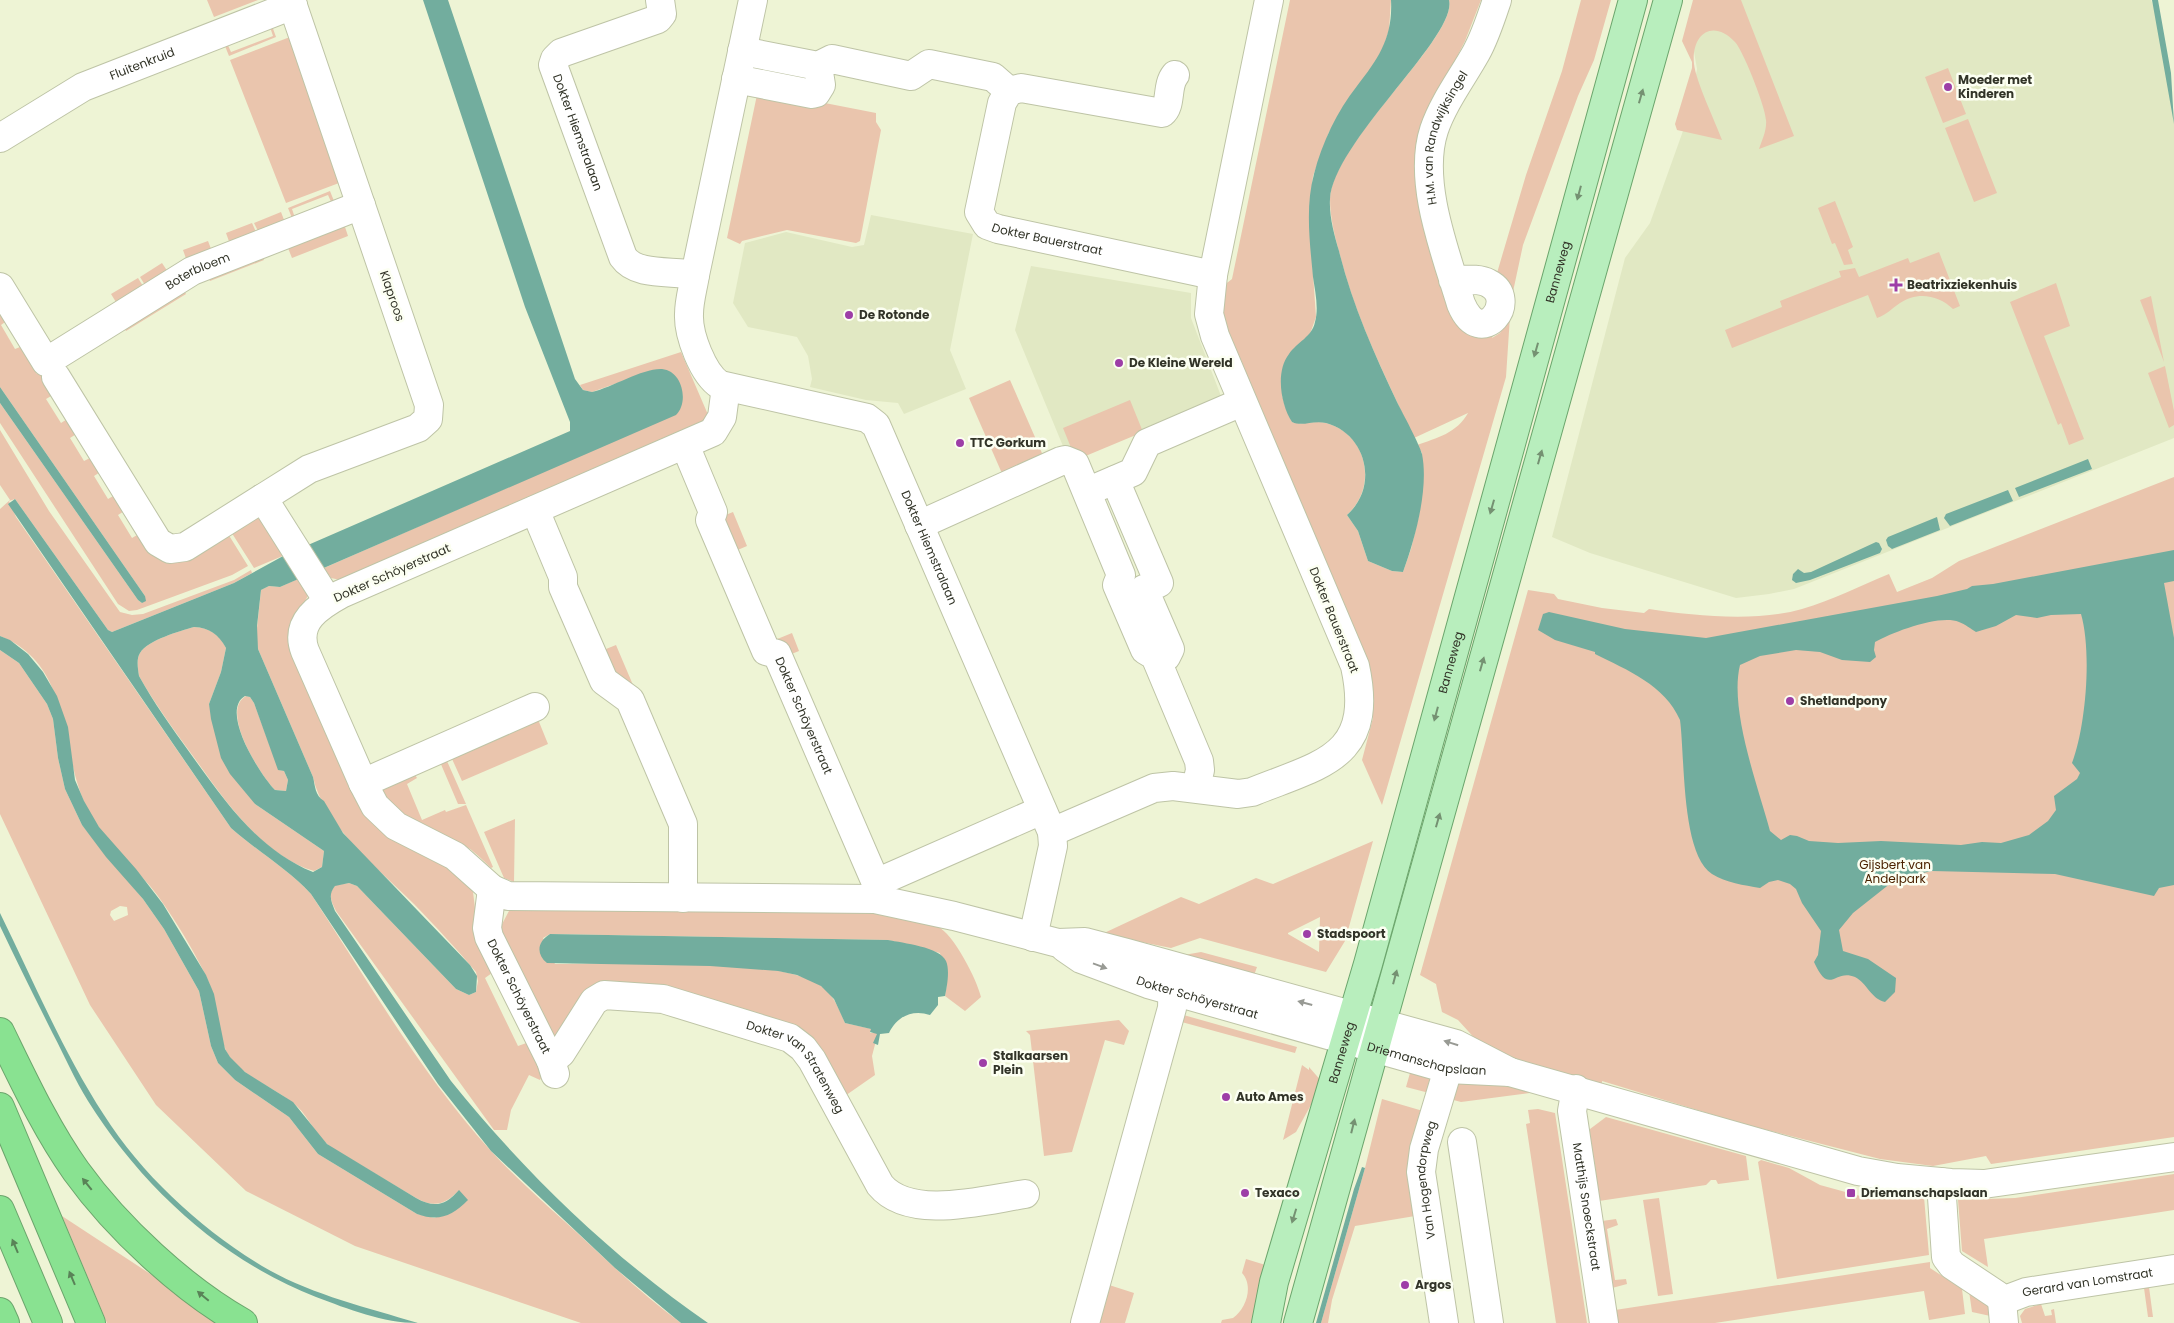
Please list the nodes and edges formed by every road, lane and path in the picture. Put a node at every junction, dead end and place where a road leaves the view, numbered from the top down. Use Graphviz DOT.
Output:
graph roads {
  1 [pos="660,0"];
  2 [pos="752,0"];
  3 [pos="1269,0"];
  4 [pos="1497,0"];
  5 [pos="1633,0"];
  6 [pos="1638,0"];
  7 [pos="1668,0"];
  8 [pos="292,3"];
  9 [pos="742,51"];
  10 [pos="818,66"];
  11 [pos="1175,75"];
  12 [pos="736,79"];
  13 [pos="1003,85"];
  14 [pos="0,138"];
  15 [pos="1628,142"];
  16 [pos="361,205"];
  17 [pos="695,275"];
  18 [pos="1213,275"];
  19 [pos="1454,280"];
  20 [pos="0,287"];
  21 [pos="51,370"];
  22 [pos="726,387"];
  23 [pos="1242,402"];
  24 [pos="684,445"];
  25 [pos="1115,480"];
  26 [pos="1087,492"];
  27 [pos="263,498"];
  28 [pos="534,510"];
  29 [pos="919,525"];
  30 [pos="328,601"];
  31 [pos="1158,662"];
  32 [pos="534,707"];
  33 [pos="362,783"];
  34 [pos="1196,788"];
  35 [pos="1047,821"];
  36 [pos="492,889"];
  37 [pos="875,891"];
  38 [pos="683,898"];
  39 [pos="1045,940"];
  40 [pos="1173,979"];
  41 [pos="1348,1027"];
  42 [pos="0,1032"];
  43 [pos="1378,1036"];
  44 [pos="553,1068"];
  45 [pos="1448,1069"];
  46 [pos="1510,1072"];
  47 [pos="1576,1089"];
  48 [pos="0,1107"];
  49 [pos="1462,1142"];
  50 [pos="2174,1157"];
  51 [pos="1941,1182"];
  52 [pos="1024,1194"];
  53 [pos="0,1210"];
  54 [pos="2174,1269"];
  55 [pos="0,1312"];
  56 [pos="2003,1312"];
  57 [pos="1087,1313"];
  58 [pos="5,1323"];
  59 [pos="48,1323"];
  60 [pos="91,1323"];
  61 [pos="244,1323"];
  62 [pos="1266,1323"];
  63 [pos="1298,1323"];
  64 [pos="1444,1323"];
  65 [pos="1489,1323"];
  66 [pos="1604,1323"];
  1 -- 17 [label="street, Dokter Hiemstralaan"];
  2 -- 9 [label="street, Dokter Hiemstralaan"];
  3 -- 18 [label="street, Dokter Bauerstraat"];
  4 -- 19 [label="street, H.M. van Randwijksingel"];
  5 -- 41 [label="main road, Banneweg, one-way"];
  6 -- 15 [label="main road"];
  15 -- 7 [label="main road, one-way"];
  8 -- 14 [label="street, Fluitenkruid"];
  8 -- 16 [label="street, Klaproos"];
  9 -- 10 [label="street"];
  9 -- 12 [label="street, Dokter Hiemstralaan"];
  10 -- 12 [label="street"];
  10 -- 13 [label="street"];
  11 -- 13 [label="street"];
  12 -- 17 [label="street, Dokter Hiemstralaan"];
  13 -- 18 [label="street, Dokter Bauerstraat"];
  43 -- 15 [label="main road, one-way"];
  16 -- 21 [label="street, Boterbloem"];
  16 -- 27 [label="street, Klaproos"];
  17 -- 22 [label="street, Dokter Hiemstralaan"];
  18 -- 23 [label="street, Dokter Bauerstraat"];
  20 -- 21 [label="street, Klaproos"];
  21 -- 27 [label="street, Klaproos"];
  22 -- 24 [label="street, Dokter Schöyerstraat"];
  22 -- 29 [label="street, Dokter Hiemstralaan"];
  23 -- 25 [label="street"];
  23 -- 34 [label="street, Dokter Bauerstraat"];
  24 -- 28 [label="street, Dokter Schöyerstraat"];
  24 -- 37 [label="street, Dokter Schöyerstraat"];
  25 -- 26 [label="street"];
  25 -- 31 [label="street"];
  26 -- 29 [label="street"];
  26 -- 31 [label="street"];
  27 -- 30 [label="street"];
  28 -- 30 [label="street, Dokter Schöyerstraat"];
  28 -- 38 [label="street"];
  29 -- 35 [label="street, Dokter Hiemstralaan"];
  30 -- 33 [label="street, Dokter Schöyerstraat"];
  31 -- 34 [label="street"];
  32 -- 33 [label="street"];
  33 -- 36 [label="street, Dokter Schöyerstraat"];
  34 -- 35 [label="street, Dokter Bauerstraat"];
  35 -- 37 [label="street, Dokter Schöyerstraat"];
  35 -- 39 [label="street, Dokter Hiemstralaan"];
  36 -- 38 [label="street, Dokter Schöyerstraat"];
  36 -- 44 [label="street, Dokter Schöyerstraat"];
  37 -- 38 [label="street, Dokter Schöyerstraat"];
  37 -- 39 [label="street, Dokter Schöyerstraat"];
  39 -- 40 [label="street, Dokter Schöyerstraat"];
  40 -- 41 [label="street, Dokter Schöyerstraat"];
  40 -- 57 [label="street"];
  41 -- 43 [label="street, Driemanschapslaan"];
  41 -- 62 [label="main road, Banneweg, one-way"];
  61 -- 42 [label="highway, one-way"];
  43 -- 45 [label="street, Driemanschapslaan"];
  46 -- 43 [label="street, Driemanschapslaan, one-way"];
  63 -- 43 [label="main road, one-way"];
  44 -- 52 [label="street, Dokter van Stratenweg"];
  45 -- 46 [label="street, Driemanschapslaan"];
  45 -- 64 [label="street, Van Hogendorpweg"];
  46 -- 47 [label="street, Driemanschapslaan"];
  47 -- 51 [label="street, Driemanschapslaan"];
  47 -- 66 [label="street, Matthijs Snoeckstraat"];
  60 -- 48 [label="highway, one-way"];
  49 -- 65 [label="street"];
  50 -- 51 [label="street, Driemanschapslaan"];
  51 -- 56 [label="street"];
  59 -- 53 [label="highway, one-way"];
  54 -- 56 [label="street, Gerard van Lomstraat"];
  55 -- 58 [label="highway"];
}
